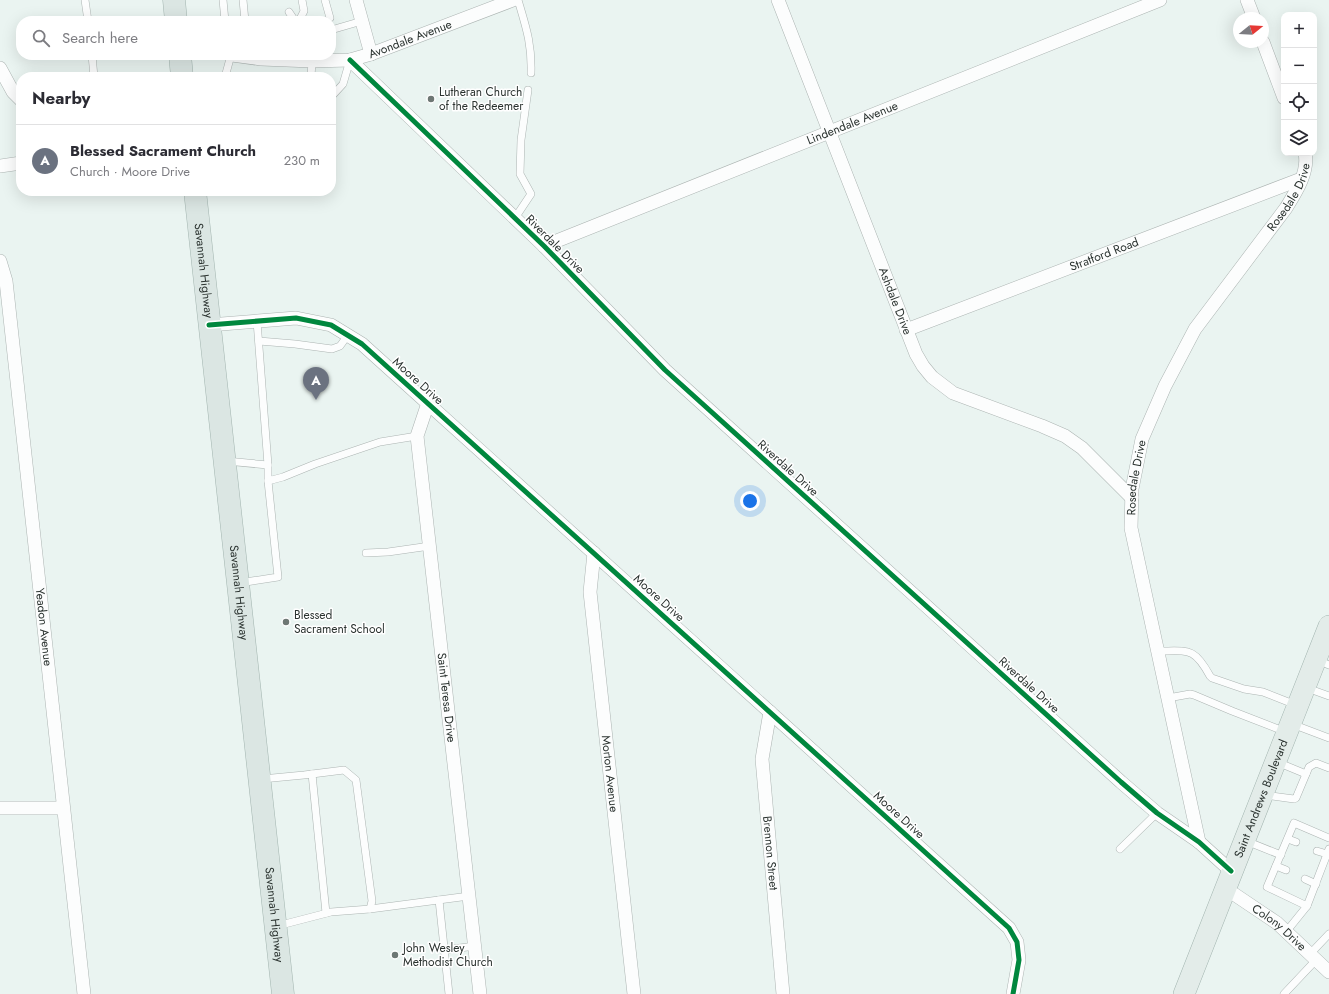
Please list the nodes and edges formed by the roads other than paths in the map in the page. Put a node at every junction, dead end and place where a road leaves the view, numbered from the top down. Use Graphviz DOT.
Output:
graph roads {
  1 [pos="85,0"];
  2 [pos="174,0"];
  3 [pos="223,0"];
  4 [pos="243,0"];
  5 [pos="302,0"];
  6 [pos="325,0"];
  7 [pos="356,0"];
  8 [pos="513,0"];
  9 [pos="518,0"];
  10 [pos="778,0"];
  11 [pos="1160,0"];
  12 [pos="1247,0"];
  13 [pos="291,12"];
  14 [pos="1252,12"];
  15 [pos="87,16"];
  16 [pos="176,16"];
  17 [pos="225,16"];
  18 [pos="245,16"];
  19 [pos="294,16"];
  20 [pos="300,16"];
  21 [pos="329,16"];
  22 [pos="362,21"];
  23 [pos="336,29"];
  24 [pos="1265,48"];
  25 [pos="371,54"];
  26 [pos="92,60"];
  27 [pos="180,60"];
  28 [pos="230,60"];
  29 [pos="262,60"];
  30 [pos="350,60"];
  31 [pos="312,61"];
  32 [pos="0,68"];
  33 [pos="94,72"];
  34 [pos="182,72"];
  35 [pos="226,72"];
  36 [pos="311,72"];
  37 [pos="531,73"];
  38 [pos="528,90"];
  39 [pos="1281,90"];
  40 [pos="336,92"];
  41 [pos="16,95"];
  42 [pos="829,132"];
  43 [pos="1305,156"];
  44 [pos="16,164"];
  45 [pos="0,166"];
  46 [pos="1301,179"];
  47 [pos="196,196"];
  48 [pos="515,218"];
  49 [pos="544,246"];
  50 [pos="0,261"];
  51 [pos="257,321"];
  52 [pos="209,325"];
  53 [pos="906,330"];
  54 [pos="348,335"];
  55 [pos="259,341"];
  56 [pos="428,403"];
  57 [pos="417,436"];
  58 [pos="224,461"];
  59 [pos="268,465"];
  60 [pos="268,481"];
  61 [pos="1132,498"];
  62 [pos="430,546"];
  63 [pos="366,553"];
  64 [pos="594,554"];
  65 [pos="238,583"];
  66 [pos="1329,626"];
  67 [pos="1158,651"];
  68 [pos="1322,662"];
  69 [pos="1329,696"];
  70 [pos="1168,698"];
  71 [pos="770,712"];
  72 [pos="1295,712"];
  73 [pos="1329,738"];
  74 [pos="1275,762"];
  75 [pos="1329,768"];
  76 [pos="312,774"];
  77 [pos="1306,774"];
  78 [pos="259,779"];
  79 [pos="1262,794"];
  80 [pos="0,808"];
  81 [pos="64,808"];
  82 [pos="1157,813"];
  83 [pos="1329,838"];
  84 [pos="1288,839"];
  85 [pos="1244,840"];
  86 [pos="1199,842"];
  87 [pos="1296,842"];
  88 [pos="1120,849"];
  89 [pos="1317,851"];
  90 [pos="1328,852"];
  91 [pos="1281,855"];
  92 [pos="1276,866"];
  93 [pos="1286,870"];
  94 [pos="1228,879"];
  95 [pos="1305,879"];
  96 [pos="1316,884"];
  97 [pos="469,896"];
  98 [pos="439,900"];
  99 [pos="1307,906"];
  100 [pos="370,909"];
  101 [pos="326,913"];
  102 [pos="275,926"];
  103 [pos="1286,932"];
  104 [pos="1329,934"];
  105 [pos="475,946"];
  106 [pos="444,950"];
  107 [pos="1313,957"];
  108 [pos="1329,972"];
  109 [pos="84,994"];
  110 [pos="283,994"];
  111 [pos="449,994"];
  112 [pos="480,994"];
  113 [pos="634,994"];
  114 [pos="783,994"];
  115 [pos="1012,994"];
  116 [pos="1184,994"];
  117 [pos="1284,994"];
  1 -- 15 [label="lane"];
  2 -- 16 [label="highway"];
  3 -- 17 [label="lane"];
  4 -- 18 [label="lane"];
  5 -- 20 [label="lane"];
  6 -- 21 [label="lane"];
  7 -- 22 [label="street"];
  8 -- 25 [label="street, Avondale Avenue"];
  9 -- 37 [label="lane"];
  10 -- 42 [label="street, Ashdale Drive"];
  11 -- 42 [label="street, Lindendale Avenue"];
  12 -- 14 [label="street"];
  13 -- 19 [label="lane"];
  22 -- 23 [label="lane"];
  22 -- 25 [label="street"];
  24 -- 39 [label="street"];
  25 -- 30 [label="street, Avondale Avenue"];
  26 -- 33 [label="lane"];
  27 -- 34 [label="highway"];
  28 -- 35 [label="lane"];
  29 -- 31 [label="street, Avondale Avenue"];
  30 -- 31 [label="street, Avondale Avenue"];
  30 -- 40 [label="lane"];
  30 -- 48 [label="street, Riverdale Drive"];
  31 -- 36 [label="lane"];
  32 -- 41 [label="street"];
  38 -- 48 [label="lane"];
  42 -- 49 [label="street, Lindendale Avenue"];
  42 -- 53 [label="street, Ashdale Drive"];
  43 -- 46 [label="street, Rosedale Drive"];
  44 -- 45 [label="street"];
  46 -- 53 [label="street, Stratford Road"];
  46 -- 61 [label="street, Rosedale Drive"];
  47 -- 52 [label="highway, Savannah Highway"];
  48 -- 49 [label="street, Riverdale Drive"];
  49 -- 82 [label="street, Riverdale Drive"];
  50 -- 81 [label="street, Yeadon Avenue"];
  51 -- 52 [label="street, Moore Drive"];
  51 -- 54 [label="street, Moore Drive"];
  51 -- 55 [label="lane"];
  52 -- 58 [label="highway, Savannah Highway"];
  53 -- 61 [label="street, Ashdale Drive"];
  54 -- 55 [label="lane"];
  54 -- 56 [label="street, Moore Drive"];
  55 -- 59 [label="lane"];
  56 -- 57 [label="street, Saint Teresa Drive"];
  56 -- 64 [label="street, Moore Drive"];
  57 -- 60 [label="lane"];
  57 -- 62 [label="street, Saint Teresa Drive"];
  58 -- 59 [label="lane"];
  58 -- 65 [label="highway, Savannah Highway"];
  59 -- 60 [label="lane"];
  60 -- 65 [label="lane"];
  61 -- 67 [label="street, Rosedale Drive"];
  62 -- 63 [label="lane"];
  62 -- 97 [label="street, Saint Teresa Drive"];
  64 -- 71 [label="street, Moore Drive"];
  64 -- 113 [label="street, Morton Avenue"];
  65 -- 78 [label="highway, Savannah Highway"];
  66 -- 68 [label="main road, Saint Andrews Boulevard"];
  67 -- 70 [label="street, Rosedale Drive"];
  67 -- 72 [label="lane"];
  68 -- 72 [label="main road, Saint Andrews Boulevard"];
  69 -- 72 [label="lane"];
  70 -- 72 [label="lane"];
  70 -- 86 [label="street, Rosedale Drive"];
  71 -- 114 [label="street, Brennon Street"];
  71 -- 115 [label="street, Moore Drive"];
  72 -- 73 [label="lane"];
  72 -- 74 [label="main road, Saint Andrews Boulevard"];
  74 -- 77 [label="lane"];
  74 -- 79 [label="main road, Saint Andrews Boulevard"];
  75 -- 77 [label="lane"];
  76 -- 78 [label="lane"];
  76 -- 100 [label="lane"];
  76 -- 101 [label="lane"];
  77 -- 79 [label="lane"];
  78 -- 102 [label="highway, Savannah Highway"];
  79 -- 85 [label="main road, Saint Andrews Boulevard"];
  80 -- 81 [label="street"];
  81 -- 109 [label="street, Yeadon Avenue"];
  82 -- 86 [label="street, Riverdale Drive"];
  82 -- 88 [label="lane"];
  83 -- 84 [label="lane"];
  84 -- 87 [label="lane"];
  84 -- 91 [label="lane"];
  85 -- 91 [label="lane"];
  85 -- 94 [label="main road, Saint Andrews Boulevard"];
  86 -- 94 [label="street, Riverdale Drive"];
  89 -- 90 [label="lane"];
  90 -- 96 [label="lane"];
  91 -- 92 [label="lane"];
  92 -- 93 [label="lane"];
  92 -- 99 [label="lane"];
  94 -- 103 [label="street, Colony Drive"];
  94 -- 116 [label="main road, Saint Andrews Boulevard"];
  95 -- 96 [label="lane"];
  96 -- 99 [label="lane"];
  97 -- 98 [label="lane"];
  97 -- 105 [label="street, Saint Teresa Drive"];
  98 -- 100 [label="lane"];
  98 -- 106 [label="lane"];
  99 -- 103 [label="lane"];
  100 -- 101 [label="lane"];
  101 -- 102 [label="lane"];
  102 -- 110 [label="highway, Savannah Highway"];
  103 -- 107 [label="street, Colony Drive"];
  104 -- 107 [label="lane"];
  105 -- 106 [label="lane"];
  105 -- 112 [label="street, Saint Teresa Drive"];
  106 -- 111 [label="lane"];
  107 -- 108 [label="street, Colony Drive"];
  107 -- 117 [label="lane"];
}
